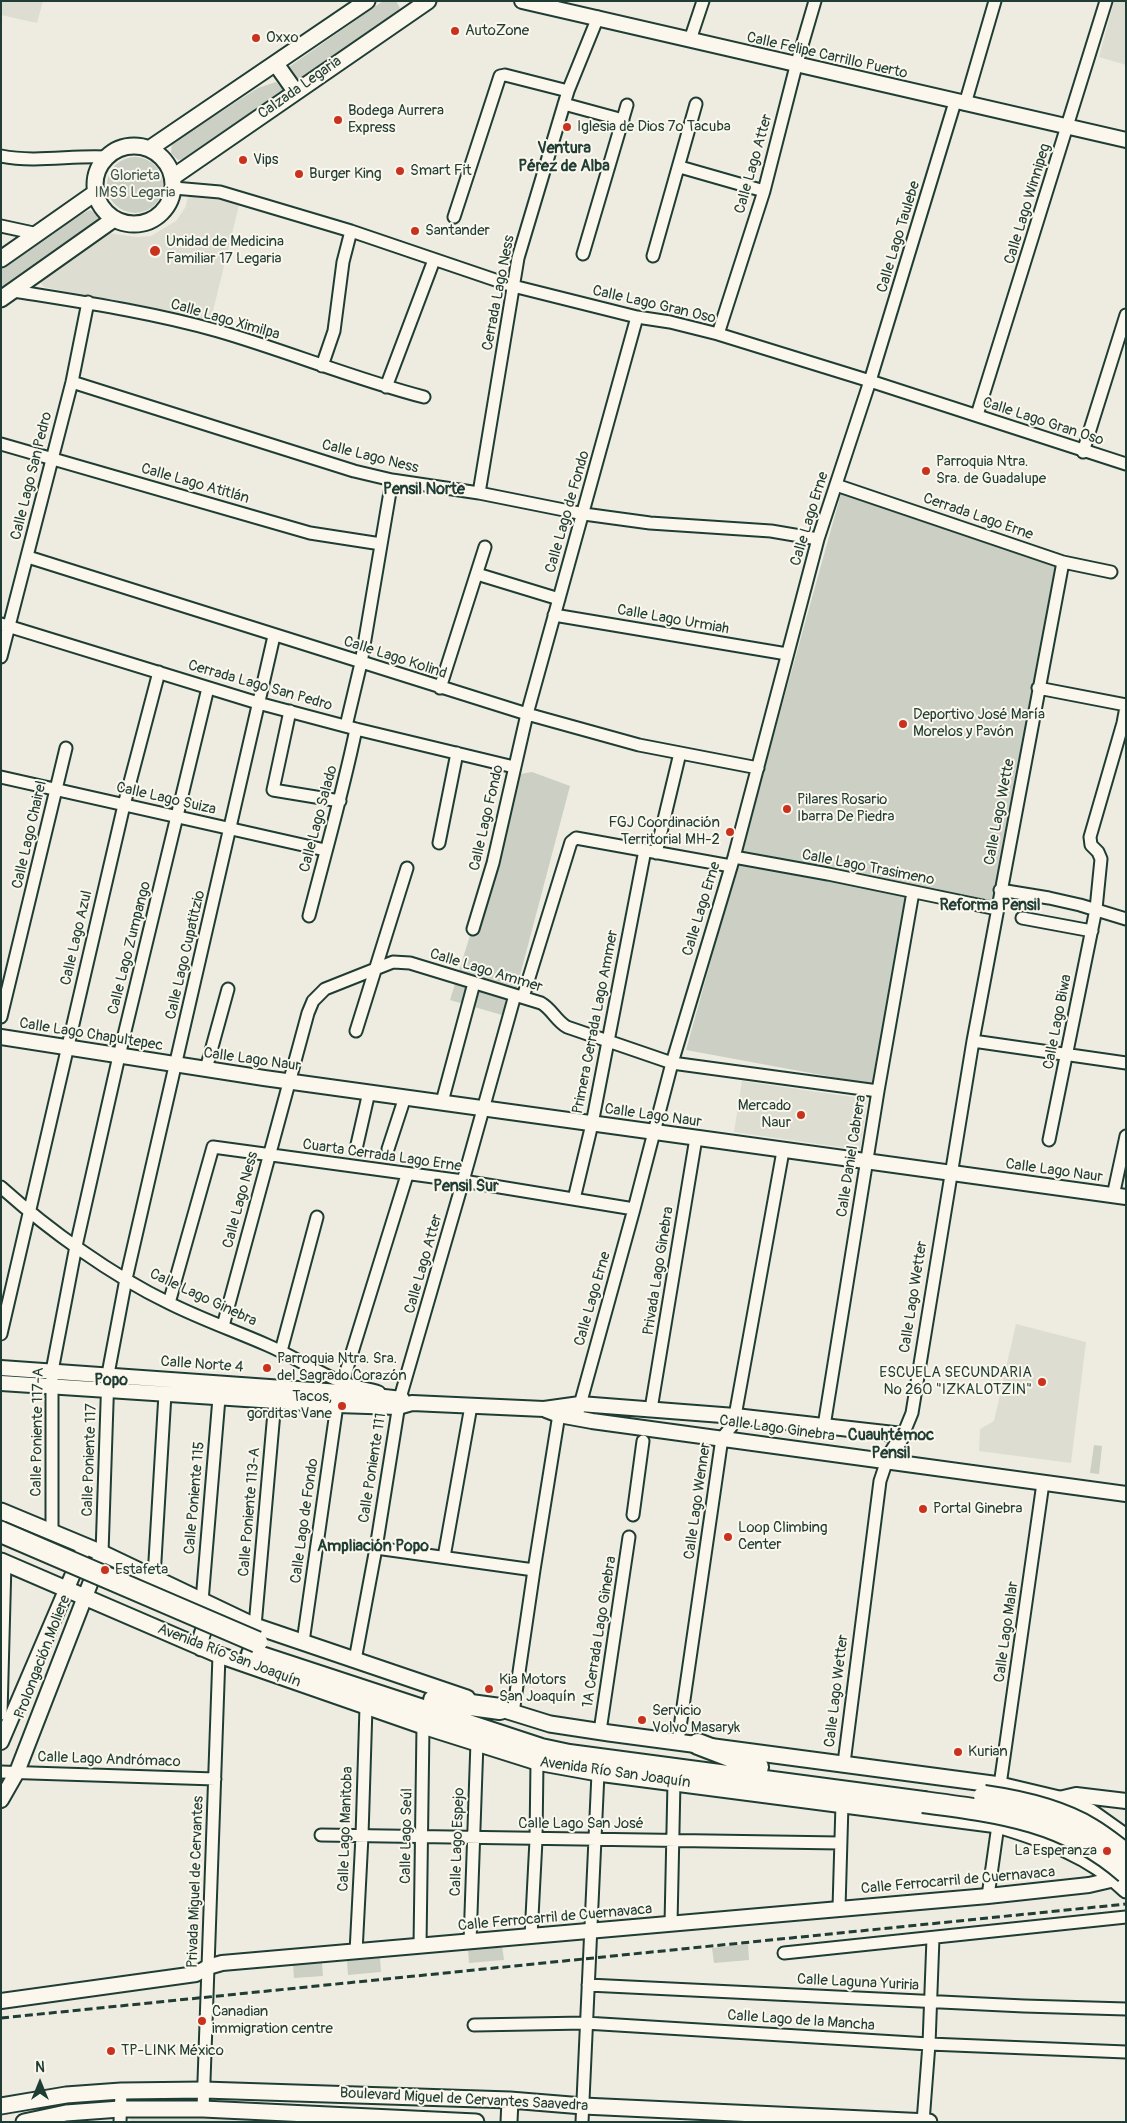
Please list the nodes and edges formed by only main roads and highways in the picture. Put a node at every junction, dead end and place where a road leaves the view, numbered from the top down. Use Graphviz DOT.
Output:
graph roads {
  1 [pos="368,1"];
  2 [pos="428,1"];
  3 [pos="276,64"];
  4 [pos="295,92"];
  5 [pos="148,149"];
  6 [pos="173,182"];
  7 [pos="95,193"];
  8 [pos="114,219"];
  9 [pos="1,259"];
  10 [pos="7,295"];
  11 [pos="1,1511"];
  12 [pos="1,1532"];
  13 [pos="2,1556"];
  14 [pos="219,1609"];
  15 [pos="255,1640"];
  16 [pos="201,1648"];
  17 [pos="434,1700"];
  18 [pos="506,1711"];
  19 [pos="447,1718"];
  20 [pos="477,1742"];
  21 [pos="688,1743"];
  22 [pos="754,1773"];
  23 [pos="679,1783"];
  24 [pos="924,1795"];
  25 [pos="1059,1799"];
  26 [pos="1126,1837"];
  27 [pos="1046,1839"];
  28 [pos="1126,1854"];
  29 [pos="1120,1876"];
  30 [pos="1126,1890"];
  31 [pos="510,2100"];
  32 [pos="1,2106"];
  33 [pos="120,2116"];
  34 [pos="75,2117"];
  35 [pos="24,2122"];
  36 [pos="476,2122"];
  37 [pos="509,2122"];
  38 [pos="923,2122"];
  39 [pos="928,2122"];
  1 -- 3 [label="main road"];
  2 -- 4 [label="main road, Calzada Legaria"];
  3 -- 4 [label="main road"];
  3 -- 5 [label="main road"];
  4 -- 6 [label="main road, Calzada Legaria"];
  5 -- 6 [label="main road"];
  5 -- 7 [label="main road"];
  6 -- 8 [label="main road"];
  7 -- 8 [label="main road"];
  7 -- 9 [label="main road"];
  8 -- 10 [label="main road"];
  11 -- 14 [label="main road, Avenida Río San Joaquín"];
  12 -- 15 [label="highway, Avenida Río San Joaquín, bridge"];
  13 -- 15 [label="highway, Avenida Río San Joaquín"];
  13 -- 16 [label="main road, Avenida Río San Joaquín"];
  14 -- 15 [label="main road, Avenida Río San Joaquín"];
  14 -- 16 [label="main road"];
  15 -- 17 [label="highway, Avenida Río San Joaquín"];
  15 -- 18 [label="main road, Avenida Río San Joaquín"];
  15 -- 19 [label="highway, Avenida Río San Joaquín"];
  16 -- 20 [label="main road, Avenida Río San Joaquín"];
  17 -- 18 [label="highway"];
  17 -- 22 [label="highway, Avenida Río San Joaquín"];
  18 -- 21 [label="main road, Avenida Río San Joaquín"];
  19 -- 20 [label="highway"];
  19 -- 22 [label="highway, Avenida Río San Joaquín"];
  20 -- 23 [label="main road, Avenida Río San Joaquín"];
  21 -- 22 [label="highway"];
  21 -- 25 [label="main road, Avenida Río San Joaquín"];
  22 -- 23 [label="highway"];
  22 -- 24 [label="highway, Avenida Río San Joaquín"];
  23 -- 27 [label="main road, Avenida Río San Joaquín"];
  24 -- 28 [label="highway, Avenida Río San Joaquín, bridge"];
  24 -- 29 [label="highway, Avenida Río San Joaquín, bridge"];
  25 -- 26 [label="main road, Avenida Río San Joaquín"];
  25 -- 27 [label="main road"];
  27 -- 29 [label="main road, Avenida Río San Joaquín"];
  29 -- 30 [label="main road, Avenida Río San Joaquín"];
  31 -- 32 [label="main road, Boulevard Miguel de Cervantes Saavedra"];
  31 -- 37 [label="main road"];
  31 -- 38 [label="main road, Boulevard Miguel de Cervantes Saavedra"];
  33 -- 34 [label="main road, Boulevard Miguel de Cervantes Saavedra"];
  33 -- 36 [label="main road, Boulevard Miguel de Cervantes Saavedra"];
  34 -- 35 [label="main road, Boulevard Miguel de Cervantes Saavedra"];
  38 -- 39 [label="main road, Boulevard Miguel de Cervantes Saavedra"];
}
